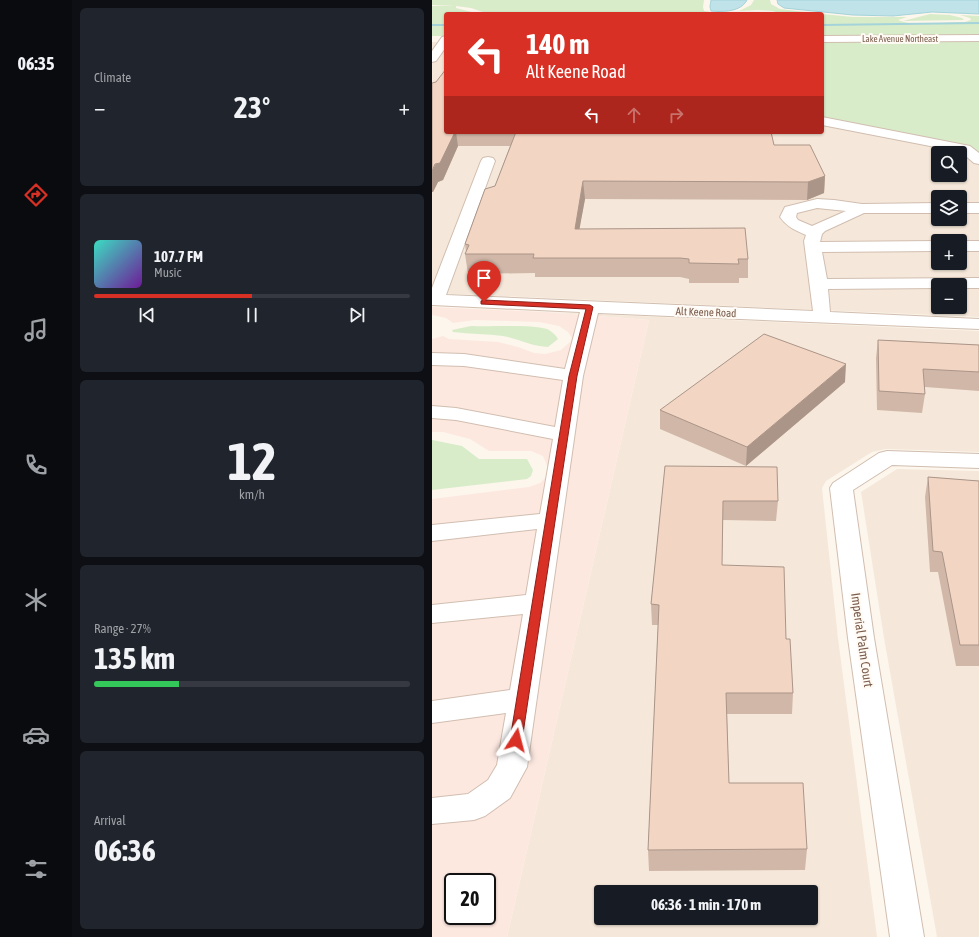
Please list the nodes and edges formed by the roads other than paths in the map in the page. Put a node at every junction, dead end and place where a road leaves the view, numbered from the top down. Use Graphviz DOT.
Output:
graph roads {
  1 [pos="979,38"];
  2 [pos="432,39"];
  3 [pos="444,39"];
  4 [pos="824,39"];
  5 [pos="444,42"];
  6 [pos="444,56"];
  7 [pos="432,57"];
  8 [pos="824,121"];
  9 [pos="979,160"];
  10 [pos="488,161"];
  11 [pos="931,208"];
  12 [pos="967,208"];
  13 [pos="979,208"];
  14 [pos="862,210"];
  15 [pos="813,240"];
  16 [pos="931,246"];
  17 [pos="967,246"];
  18 [pos="979,246"];
  19 [pos="979,283"];
  20 [pos="819,284"];
  21 [pos="434,300"];
  22 [pos="590,307"];
  23 [pos="822,316"];
  24 [pos="979,324"];
  25 [pos="432,359"];
  26 [pos="573,376"];
  27 [pos="432,412"];
  28 [pos="564,435"];
  29 [pos="979,461"];
  30 [pos="550,520"];
  31 [pos="432,533"];
  32 [pos="538,603"];
  33 [pos="432,614"];
  34 [pos="523,699"];
  35 [pos="432,712"];
  36 [pos="432,811"];
  37 [pos="907,937"];
  1 -- 4 [label="street, Lake Avenue Northeast"];
  2 -- 3 [label="street"];
  5 -- 7 [label="street"];
  6 -- 7 [label="street"];
  8 -- 9 [label="street"];
  10 -- 21 [label="street"];
  11 -- 14 [label="street"];
  12 -- 13 [label="street"];
  14 -- 15 [label="street"];
  14 -- 15 [label="street"];
  15 -- 16 [label="street"];
  15 -- 20 [label="street"];
  17 -- 18 [label="street"];
  19 -- 20 [label="street"];
  20 -- 23 [label="street"];
  21 -- 22 [label="street, Alt Keene Road"];
  22 -- 23 [label="street, Alt Keene Road"];
  22 -- 26 [label="street"];
  23 -- 24 [label="street, Alt Keene Road"];
  25 -- 26 [label="street"];
  26 -- 28 [label="street"];
  27 -- 28 [label="street"];
  28 -- 30 [label="street"];
  29 -- 37 [label="street, Imperial Palm Court"];
  30 -- 31 [label="street"];
  30 -- 32 [label="street"];
  32 -- 33 [label="street"];
  32 -- 34 [label="street"];
  34 -- 35 [label="street"];
  34 -- 36 [label="street"];
}
